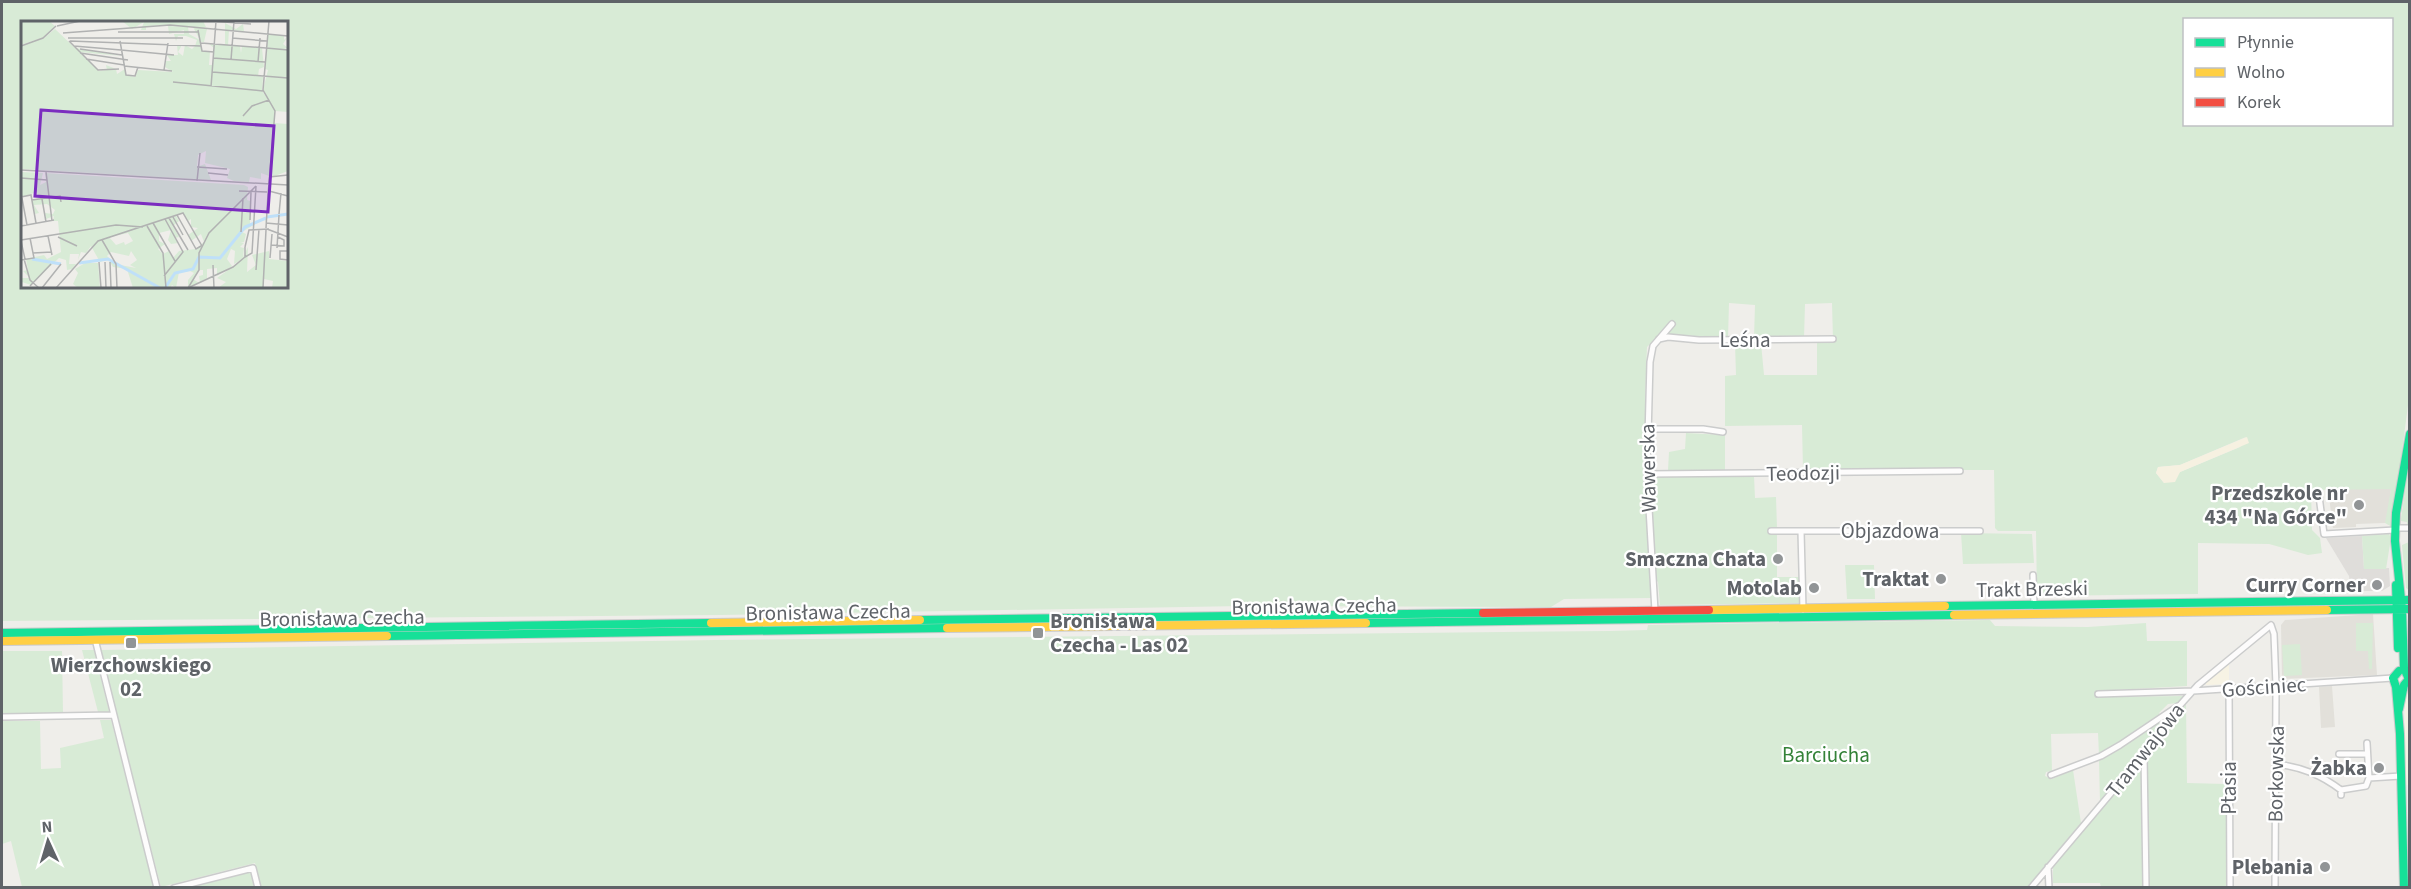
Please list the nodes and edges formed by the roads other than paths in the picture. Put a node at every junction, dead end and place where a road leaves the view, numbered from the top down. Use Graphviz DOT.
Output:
graph roads {
  1 [pos="1672,324"];
  2 [pos="1658,339"];
  3 [pos="1833,339"];
  4 [pos="1647,429"];
  5 [pos="1723,432"];
  6 [pos="2409,434"];
  7 [pos="1960,471"];
  8 [pos="1647,474"];
  9 [pos="2319,496"];
  10 [pos="2409,528"];
  11 [pos="2395,529"];
  12 [pos="1771,531"];
  13 [pos="1801,531"];
  14 [pos="1980,531"];
  15 [pos="2033,574"];
  16 [pos="2402,605"];
  17 [pos="2034,607"];
  18 [pos="1804,614"];
  19 [pos="1655,616"];
  20 [pos="2271,625"];
  21 [pos="2,633"];
  22 [pos="94,636"];
  23 [pos="2,641"];
  24 [pos="2403,677"];
  25 [pos="2277,686"];
  26 [pos="2229,689"];
  27 [pos="2193,691"];
  28 [pos="2098,694"];
  29 [pos="2181,704"];
  30 [pos="113,715"];
  31 [pos="2,717"];
  32 [pos="2367,743"];
  33 [pos="2144,754"];
  34 [pos="2339,754"];
  35 [pos="2367,754"];
  36 [pos="2276,764"];
  37 [pos="2051,774"];
  38 [pos="2401,776"];
  39 [pos="2368,778"];
  40 [pos="2048,867"];
  41 [pos="157,888"];
  42 [pos="174,888"];
  43 [pos="258,888"];
  44 [pos="2031,888"];
  45 [pos="2049,888"];
  46 [pos="2146,888"];
  47 [pos="2230,888"];
  48 [pos="2275,888"];
  49 [pos="2404,888"];
  1 -- 2 [label="street, Wawerska"];
  2 -- 3 [label="street, Leśna"];
  2 -- 4 [label="street, Wawerska"];
  4 -- 5 [label="street"];
  4 -- 8 [label="street, Wawerska"];
  6 -- 11 [label="main road"];
  7 -- 8 [label="street, Teodozji"];
  8 -- 19 [label="street, Wawerska"];
  9 -- 11 [label="street"];
  10 -- 11 [label="street"];
  11 -- 16 [label="main road"];
  12 -- 13 [label="street, Objazdowa"];
  13 -- 14 [label="street, Objazdowa"];
  13 -- 18 [label="street"];
  15 -- 17 [label="street"];
  16 -- 17 [label="main road, Trakt Brzeski"];
  16 -- 18 [label="main road, Trakt Brzeski"];
  16 -- 24 [label="main road"];
  17 -- 18 [label="main road, Trakt Brzeski"];
  18 -- 19 [label="main road, Trakt Brzeski"];
  19 -- 22 [label="main road, Bronisława Czecha"];
  20 -- 25 [label="street, Borkowska"];
  20 -- 27 [label="street, Tramwajowa"];
  21 -- 22 [label="main road, Bronisława Czecha"];
  22 -- 23 [label="main road, Bronisława Czecha"];
  22 -- 30 [label="street"];
  24 -- 25 [label="street, Gościniec"];
  24 -- 38 [label="main road"];
  25 -- 26 [label="street, Gościniec"];
  25 -- 36 [label="street, Borkowska"];
  26 -- 27 [label="street, Gościniec"];
  26 -- 47 [label="street, Ptasia"];
  27 -- 28 [label="street, Gościniec"];
  27 -- 29 [label="street, Tramwajowa"];
  29 -- 33 [label="street, Tramwajowa"];
  29 -- 37 [label="street"];
  30 -- 31 [label="street"];
  30 -- 41 [label="street"];
  32 -- 35 [label="street"];
  33 -- 40 [label="street, Tramwajowa"];
  33 -- 46 [label="street"];
  34 -- 35 [label="street"];
  35 -- 39 [label="street"];
  36 -- 39 [label="street"];
  36 -- 48 [label="street, Borkowska"];
  38 -- 39 [label="street"];
  38 -- 49 [label="main road"];
  40 -- 44 [label="street, Tramwajowa"];
  40 -- 45 [label="street"];
  42 -- 43 [label="street"];
}
